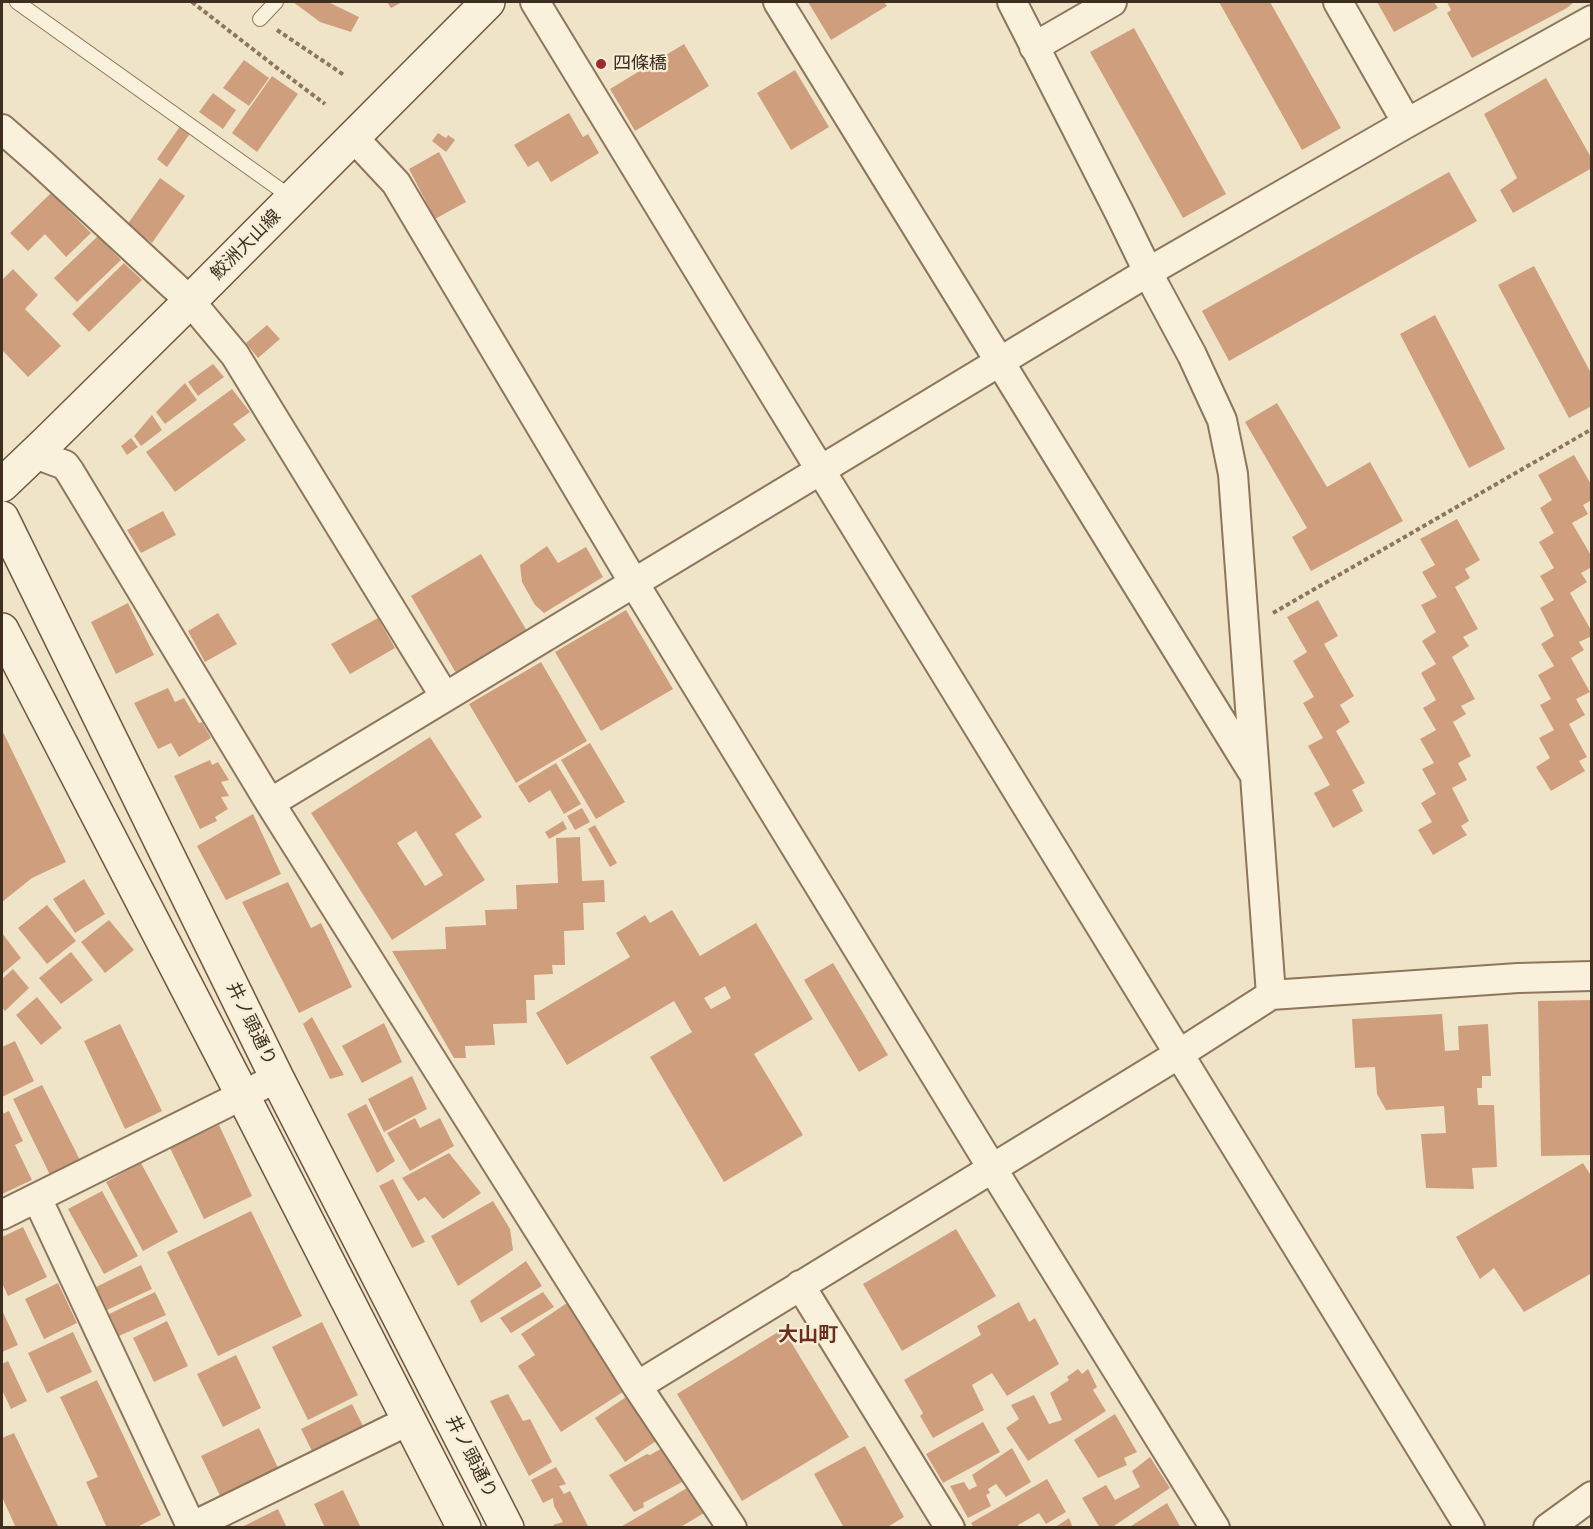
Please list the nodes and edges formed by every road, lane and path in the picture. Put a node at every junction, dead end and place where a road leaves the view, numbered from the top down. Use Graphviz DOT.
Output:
graph roads {
  1 [pos="17,2"];
  2 [pos="192,2"];
  3 [pos="275,2"];
  4 [pos="488,2"];
  5 [pos="535,2"];
  6 [pos="778,2"];
  7 [pos="1012,2"];
  8 [pos="1112,2"];
  9 [pos="1338,2"];
  10 [pos="260,19"];
  11 [pos="1592,20"];
  12 [pos="1034,47"];
  13 [pos="344,75"];
  14 [pos="325,104"];
  15 [pos="1407,123"];
  16 [pos="2,129"];
  17 [pos="353,137"];
  18 [pos="292,198"];
  19 [pos="1148,272"];
  20 [pos="190,301"];
  21 [pos="1000,362"];
  22 [pos="1592,429"];
  23 [pos="35,454"];
  24 [pos="821,470"];
  25 [pos="2,485"];
  26 [pos="2,518"];
  27 [pos="634,583"];
  28 [pos="2,630"];
  29 [pos="1244,630"];
  30 [pos="445,698"];
  31 [pos="1254,775"];
  32 [pos="270,803"];
  33 [pos="1592,976"];
  34 [pos="1271,995"];
  35 [pos="1179,1054"];
  36 [pos="277,1078"];
  37 [pos="243,1096"];
  38 [pos="992,1168"];
  39 [pos="37,1198"];
  40 [pos="2,1215"];
  41 [pos="800,1285"];
  42 [pos="637,1386"];
  43 [pos="410,1420"];
  44 [pos="1592,1496"];
  45 [pos="191,1527"];
  46 [pos="464,1527"];
  47 [pos="507,1527"];
  48 [pos="732,1527"];
  49 [pos="950,1527"];
  50 [pos="1215,1527"];
  51 [pos="1470,1527"];
  52 [pos="1548,1527"];
  1 -- 18 [label="lane"];
  2 -- 14 [label="path"];
  3 -- 10 [label="lane"];
  4 -- 17 [label="main road, 鮫洲大山線"];
  5 -- 24 [label="street"];
  6 -- 21 [label="street"];
  7 -- 12 [label="street"];
  8 -- 12 [label="street"];
  9 -- 15 [label="street"];
  10 -- 13 [label="path"];
  11 -- 15 [label="street"];
  12 -- 19 [label="street"];
  15 -- 19 [label="street"];
  16 -- 20 [label="street"];
  17 -- 18 [label="main road, 鮫洲大山線"];
  17 -- 27 [label="street"];
  18 -- 20 [label="main road, 鮫洲大山線"];
  19 -- 21 [label="street"];
  19 -- 29 [label="street"];
  20 -- 23 [label="main road, 鮫洲大山線"];
  20 -- 30 [label="street"];
  21 -- 24 [label="street"];
  21 -- 31 [label="street"];
  22 -- 29 [label="path"];
  23 -- 25 [label="main road, 鮫洲大山線"];
  23 -- 32 [label="street"];
  24 -- 27 [label="street"];
  24 -- 35 [label="street"];
  26 -- 36 [label="main road, 井ノ頭通り"];
  27 -- 30 [label="street"];
  27 -- 38 [label="street"];
  28 -- 37 [label="main road"];
  29 -- 31 [label="street"];
  30 -- 32 [label="street"];
  31 -- 34 [label="street"];
  32 -- 42 [label="street"];
  33 -- 34 [label="street"];
  34 -- 35 [label="street"];
  35 -- 38 [label="street"];
  35 -- 51 [label="street"];
  36 -- 37 [label="street"];
  36 -- 47 [label="main road, 井ノ頭通り"];
  37 -- 39 [label="street"];
  37 -- 43 [label="main road"];
  38 -- 41 [label="street"];
  38 -- 50 [label="street"];
  39 -- 40 [label="street"];
  39 -- 45 [label="street"];
  41 -- 42 [label="street"];
  41 -- 49 [label="street"];
  42 -- 48 [label="street"];
  43 -- 45 [label="street"];
  43 -- 46 [label="main road"];
  44 -- 52 [label="street"];
}
